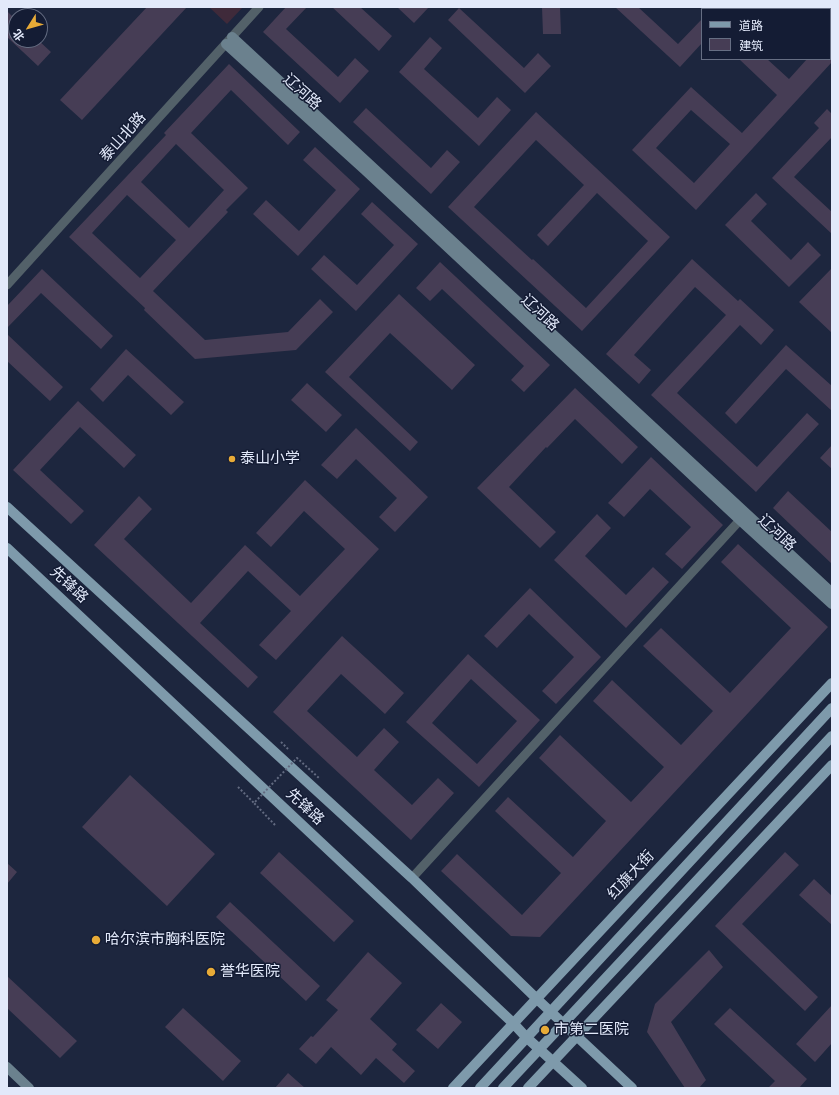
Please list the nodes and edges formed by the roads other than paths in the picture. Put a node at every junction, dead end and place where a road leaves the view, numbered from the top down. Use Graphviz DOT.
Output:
graph roads {
  1 [pos="259,7"];
  2 [pos="229,40"];
  3 [pos="7,285"];
  4 [pos="7,507"];
  5 [pos="740,520"];
  6 [pos="7,548"];
  7 [pos="832,593"];
  8 [pos="832,604"];
  9 [pos="832,683"];
  10 [pos="832,708"];
  11 [pos="832,736"];
  12 [pos="832,765"];
  13 [pos="412,878"];
  14 [pos="537,999"];
  15 [pos="551,1011"];
  16 [pos="513,1023"];
  17 [pos="563,1023"];
  18 [pos="577,1036"];
  19 [pos="526,1037"];
  20 [pos="539,1049"];
  21 [pos="553,1061"];
  22 [pos="7,1067"];
  23 [pos="29,1088"];
  24 [pos="453,1088"];
  25 [pos="480,1088"];
  26 [pos="503,1088"];
  27 [pos="528,1088"];
  28 [pos="582,1088"];
  29 [pos="632,1088"];
  1 -- 2 [label="street, 泰山北路"];
  2 -- 3 [label="street, 泰山北路"];
  2 -- 5 [label="main road, 辽河路"];
  2 -- 7 [label="main road, 辽河路"];
  4 -- 13 [label="main road"];
  5 -- 8 [label="main road, 辽河路"];
  5 -- 13 [label="street"];
  6 -- 16 [label="main road, 先锋路"];
  9 -- 14 [label="main road, 红旗大街"];
  10 -- 15 [label="main road"];
  11 -- 17 [label="main road"];
  12 -- 18 [label="main road"];
  13 -- 14 [label="main road"];
  14 -- 15 [label="main road"];
  14 -- 16 [label="main road, 红旗大街"];
  15 -- 17 [label="main road"];
  15 -- 19 [label="main road"];
  16 -- 19 [label="main road, 先锋路"];
  16 -- 24 [label="main road, 红旗大街"];
  17 -- 18 [label="main road"];
  17 -- 20 [label="main road"];
  18 -- 21 [label="main road"];
  18 -- 29 [label="main road"];
  19 -- 20 [label="main road, 先锋路"];
  19 -- 25 [label="main road"];
  20 -- 21 [label="main road, 先锋路"];
  20 -- 26 [label="main road"];
  21 -- 27 [label="main road"];
  21 -- 28 [label="main road, 先锋路"];
  22 -- 23 [label="main road"];
}
